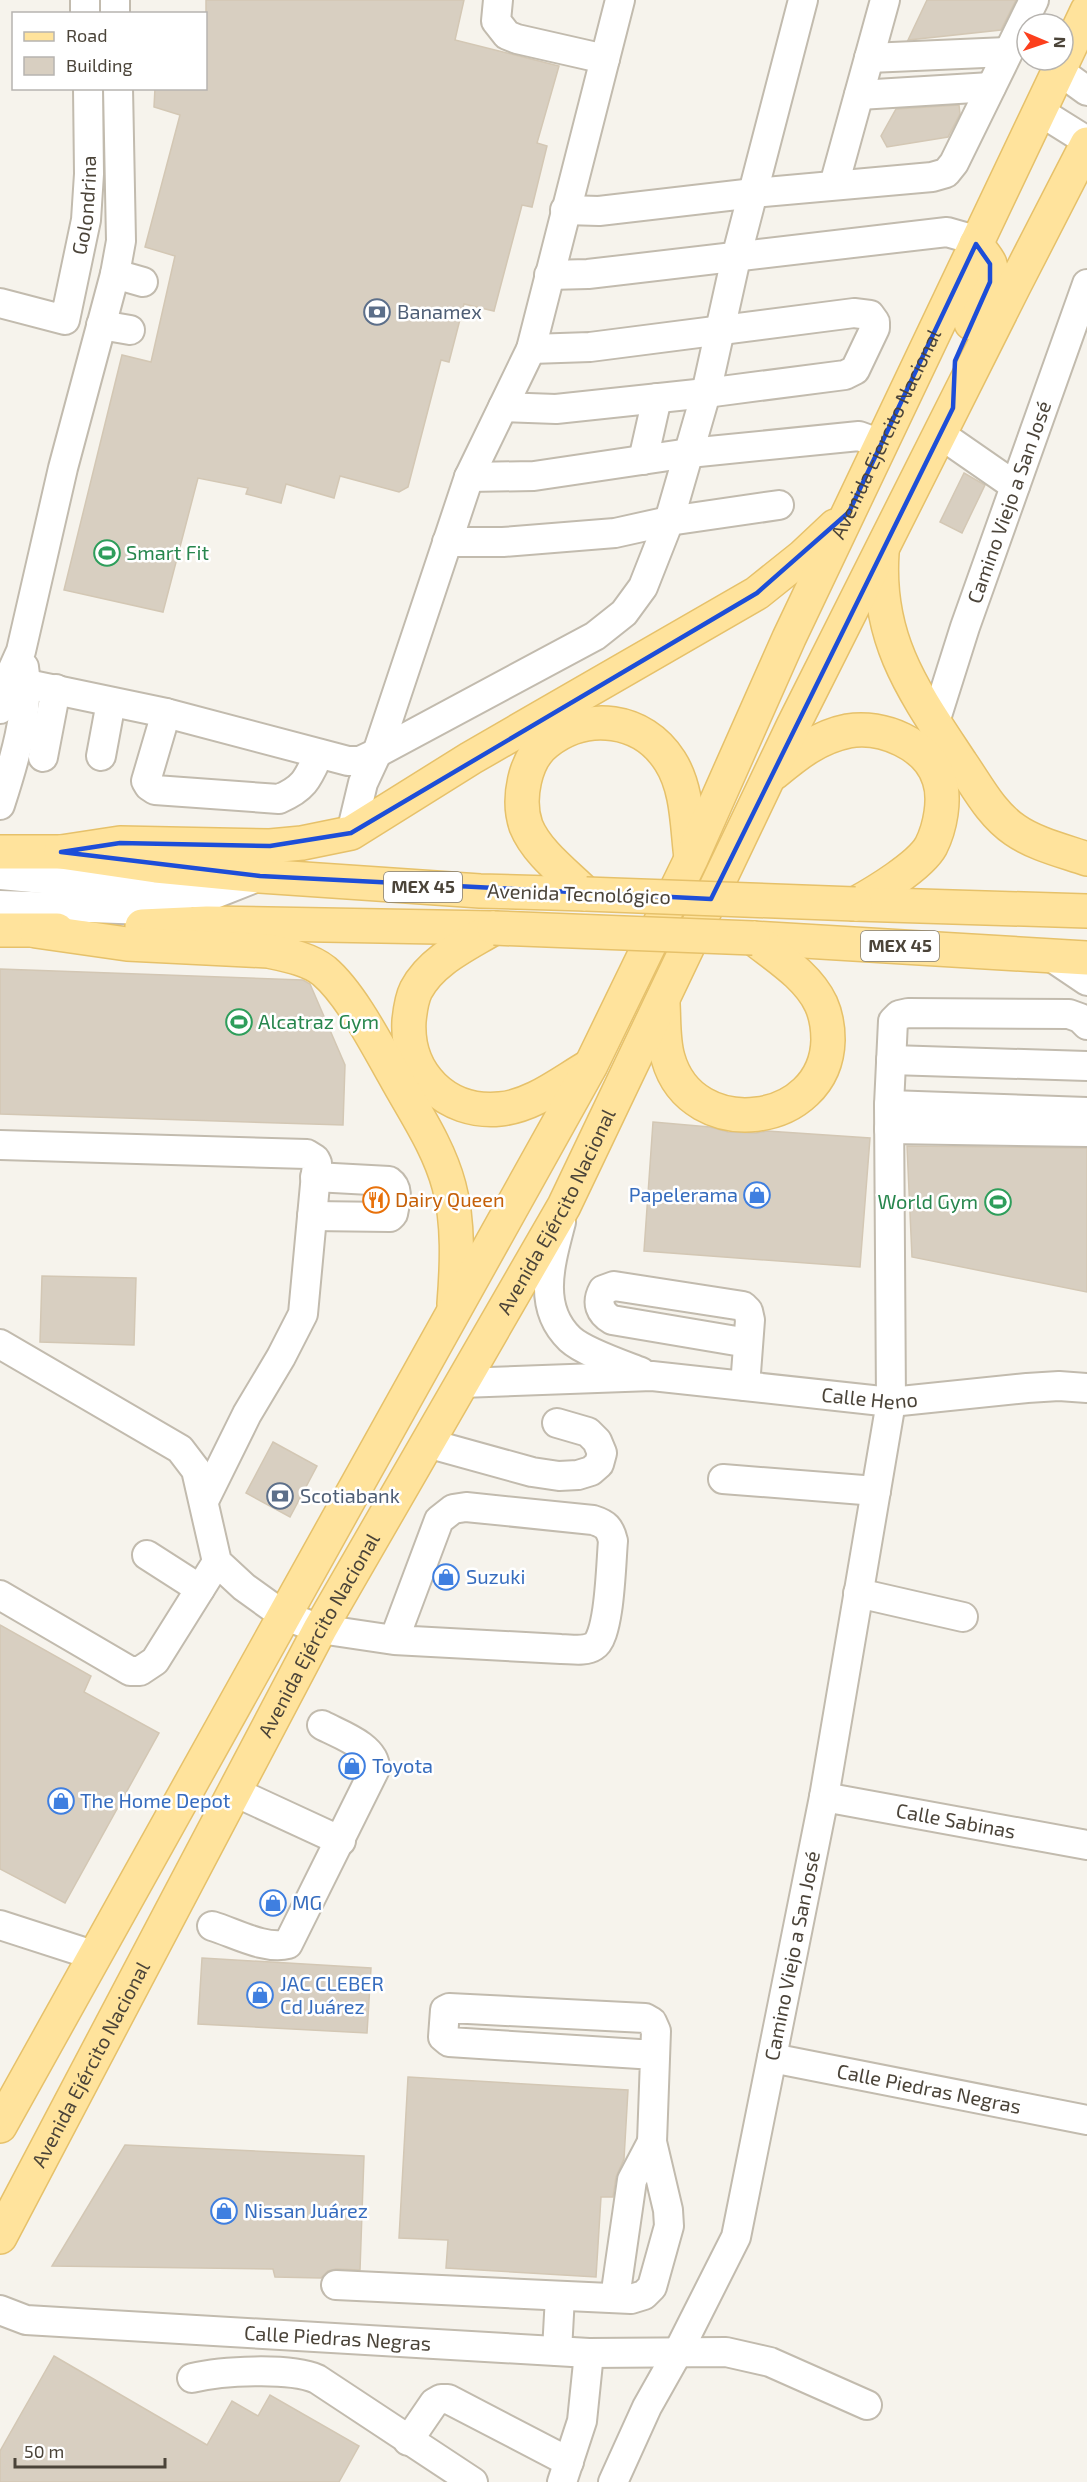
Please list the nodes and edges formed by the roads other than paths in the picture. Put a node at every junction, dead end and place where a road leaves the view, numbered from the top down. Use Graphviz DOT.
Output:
graph roads {
  1 [pos="498,0"];
  2 [pos="620,0"];
  3 [pos="803,0"];
  4 [pos="885,0"];
  5 [pos="1034,0"];
  6 [pos="1087,11"];
  7 [pos="1075,35"];
  8 [pos="1007,52"];
  9 [pos="869,58"];
  10 [pos="605,59"];
  11 [pos="1057,72"];
  12 [pos="1061,72"];
  13 [pos="991,87"];
  14 [pos="88,90"];
  15 [pos="118,90"];
  16 [pos="1087,92"];
  17 [pos="859,95"];
  18 [pos="1039,111"];
  19 [pos="1087,143"];
  20 [pos="834,185"];
  21 [pos="754,193"];
  22 [pos="565,210"];
  23 [pos="976,244"];
  24 [pos="736,258"];
  25 [pos="115,274"];
  26 [pos="549,275"];
  27 [pos="143,282"];
  28 [pos="1087,284"];
  29 [pos="0,303"];
  30 [pos="101,324"];
  31 [pos="130,330"];
  32 [pos="720,330"];
  33 [pos="531,349"];
  34 [pos="706,393"];
  35 [pos="657,398"];
  36 [pos="503,407"];
  37 [pos="946,421"];
  38 [pos="881,444"];
  39 [pos="689,453"];
  40 [pos="644,460"];
  41 [pos="469,477"];
  42 [pos="1015,486"];
  43 [pos="779,506"];
  44 [pos="849,512"];
  45 [pos="669,521"];
  46 [pos="447,542"];
  47 [pos="882,548"];
  48 [pos="17,682"];
  49 [pos="56,689"];
  50 [pos="111,702"];
  51 [pos="0,709"];
  52 [pos="166,713"];
  53 [pos="935,722"];
  54 [pos="377,753"];
  55 [pos="318,754"];
  56 [pos="101,756"];
  57 [pos="44,757"];
  58 [pos="767,778"];
  59 [pos="0,805"];
  60 [pos="351,833"];
  61 [pos="0,852"];
  62 [pos="61,852"];
  63 [pos="691,859"];
  64 [pos="1087,859"];
  65 [pos="0,875"];
  66 [pos="260,876"];
  67 [pos="586,894"];
  68 [pos="855,904"];
  69 [pos="0,905"];
  70 [pos="1087,911"];
  71 [pos="245,924"];
  72 [pos="494,928"];
  73 [pos="0,930"];
  74 [pos="36,931"];
  75 [pos="753,938"];
  76 [pos="1087,946"];
  77 [pos="1047,954"];
  78 [pos="1087,958"];
  79 [pos="1087,981"];
  80 [pos="663,1001"];
  81 [pos="1087,1025"];
  82 [pos="891,1060"];
  83 [pos="591,1065"];
  84 [pos="1087,1066"];
  85 [pos="1087,1112"];
  86 [pos="889,1117"];
  87 [pos="1087,1132"];
  88 [pos="0,1145"];
  89 [pos="315,1177"];
  90 [pos="564,1206"];
  91 [pos="312,1216"];
  92 [pos="453,1313"];
  93 [pos="748,1342"];
  94 [pos="0,1344"];
  95 [pos="652,1376"];
  96 [pos="461,1383"];
  97 [pos="744,1386"];
  98 [pos="1087,1388"];
  99 [pos="891,1402"];
  100 [pos="557,1423"];
  101 [pos="427,1443"];
  102 [pos="723,1479"];
  103 [pos="876,1491"];
  104 [pos="204,1501"];
  105 [pos="147,1555"];
  106 [pos="217,1562"];
  107 [pos="200,1589"];
  108 [pos="858,1593"];
  109 [pos="0,1594"];
  110 [pos="283,1614"];
  111 [pos="963,1617"];
  112 [pos="320,1629"];
  113 [pos="394,1640"];
  114 [pos="322,1725"];
  115 [pos="235,1792"];
  116 [pos="824,1797"];
  117 [pos="341,1841"];
  118 [pos="1087,1845"];
  119 [pos="0,1924"];
  120 [pos="212,1926"];
  121 [pos="96,1956"];
  122 [pos="655,2055"];
  123 [pos="772,2058"];
  124 [pos="1087,2120"];
  125 [pos="0,2126"];
  126 [pos="652,2142"];
  127 [pos="0,2237"];
  128 [pos="336,2285"];
  129 [pos="560,2296"];
  130 [pos="615,2298"];
  131 [pos="0,2310"];
  132 [pos="557,2351"];
  133 [pos="678,2352"];
  134 [pos="589,2353"];
  135 [pos="192,2378"];
  136 [pos="867,2405"];
  137 [pos="408,2440"];
  138 [pos="565,2472"];
  139 [pos="473,2482"];
  140 [pos="613,2482"];
  1 -- 10 [label="street"];
  2 -- 10 [label="street"];
  3 -- 21 [label="street"];
  4 -- 9 [label="street"];
  5 -- 8 [label="street"];
  6 -- 7 [label="main road, Avenida Ejercito Nacional"];
  8 -- 9 [label="street"];
  8 -- 13 [label="street"];
  9 -- 17 [label="street"];
  10 -- 22 [label="street"];
  11 -- 18 [label="main road, Avenida Ejercito Nacional"];
  12 -- 16 [label="street"];
  13 -- 17 [label="street"];
  13 -- 20 [label="street"];
  14 -- 29 [label="street, Golondrina"];
  15 -- 25 [label="street"];
  17 -- 20 [label="street"];
  18 -- 19 [label="street"];
  18 -- 23 [label="main road, Avenida Ejercito Nacional"];
  19 -- 37 [label="main road"];
  20 -- 21 [label="street"];
  21 -- 22 [label="street"];
  21 -- 24 [label="street"];
  22 -- 26 [label="street"];
  23 -- 24 [label="street"];
  23 -- 37 [label="main road"];
  23 -- 38 [label="main road, Avenida Ejercito Nacional"];
  24 -- 26 [label="street"];
  24 -- 32 [label="street"];
  25 -- 27 [label="street"];
  25 -- 30 [label="street"];
  26 -- 33 [label="street"];
  28 -- 42 [label="street, Camino Viejo a San José"];
  30 -- 31 [label="street"];
  30 -- 48 [label="street"];
  32 -- 33 [label="street"];
  32 -- 34 [label="street"];
  32 -- 34 [label="street"];
  33 -- 36 [label="street"];
  34 -- 35 [label="street"];
  34 -- 39 [label="street"];
  35 -- 36 [label="street"];
  35 -- 40 [label="street"];
  36 -- 41 [label="street"];
  37 -- 42 [label="street"];
  37 -- 47 [label="main road"];
  38 -- 39 [label="street"];
  38 -- 44 [label="main road, Avenida Ejercito Nacional"];
  39 -- 40 [label="street"];
  39 -- 45 [label="street"];
  40 -- 41 [label="street"];
  41 -- 46 [label="street"];
  42 -- 53 [label="street, Camino Viejo a San José"];
  43 -- 45 [label="street"];
  44 -- 60 [label="main road"];
  44 -- 63 [label="main road, Avenida Ejercito Nacional"];
  45 -- 46 [label="street"];
  45 -- 54 [label="street"];
  46 -- 54 [label="street"];
  47 -- 53 [label="main road"];
  47 -- 58 [label="main road"];
  48 -- 49 [label="street"];
  48 -- 51 [label="street"];
  48 -- 59 [label="street"];
  49 -- 50 [label="street"];
  49 -- 57 [label="street"];
  50 -- 52 [label="street"];
  50 -- 56 [label="street"];
  52 -- 55 [label="street"];
  52 -- 55 [label="street"];
  53 -- 64 [label="main road"];
  54 -- 55 [label="street"];
  54 -- 60 [label="street"];
  58 -- 68 [label="main road"];
  58 -- 80 [label="main road, Avenida Ejército Nacional"];
  60 -- 62 [label="main road"];
  61 -- 62 [label="main road, Avenida Tecnológico / MEX 45"];
  62 -- 66 [label="main road, Avenida Tecnológico / MEX 45"];
  63 -- 67 [label="main road"];
  63 -- 83 [label="main road, Avenida Ejército Nacional"];
  65 -- 66 [label="street"];
  66 -- 67 [label="main road, Avenida Tecnológico / MEX 45"];
  67 -- 68 [label="main road, Avenida Tecnológico / MEX 45, bridge"];
  68 -- 70 [label="main road, Avenida Tecnológico / MEX 45"];
  69 -- 71 [label="street"];
  71 -- 72 [label="main road, Avenida Tecnológico / MEX 45"];
  71 -- 74 [label="main road, Avenida Tecnológico / MEX 45"];
  72 -- 75 [label="main road, Avenida Tecnológico / MEX 45, bridge"];
  72 -- 83 [label="main road"];
  73 -- 74 [label="main road, Avenida Tecnológico / MEX 45"];
  74 -- 92 [label="main road"];
  75 -- 77 [label="main road, Avenida Tecnológico / MEX 45"];
  75 -- 80 [label="main road"];
  76 -- 77 [label="street"];
  77 -- 78 [label="main road, Avenida Tecnológico / MEX 45"];
  77 -- 79 [label="street"];
  80 -- 90 [label="main road, Avenida Ejército Nacional"];
  81 -- 82 [label="street, Camino Viejo a San José"];
  82 -- 84 [label="street"];
  82 -- 86 [label="street, Camino Viejo a San José"];
  83 -- 92 [label="main road, Avenida Ejército Nacional"];
  85 -- 86 [label="street"];
  86 -- 87 [label="street"];
  86 -- 99 [label="street, Camino Viejo a San José"];
  88 -- 89 [label="street"];
  89 -- 91 [label="street"];
  89 -- 91 [label="street"];
  90 -- 95 [label="street, Calle Heno"];
  90 -- 96 [label="main road, Avenida Ejército Nacional"];
  91 -- 104 [label="street"];
  92 -- 110 [label="main road, Avenida Ejército Nacional"];
  93 -- 97 [label="street"];
  94 -- 104 [label="street"];
  95 -- 96 [label="street, Calle Heno"];
  95 -- 97 [label="street, Calle Heno"];
  96 -- 101 [label="main road, Avenida Ejército Nacional"];
  97 -- 99 [label="street, Calle Heno"];
  98 -- 99 [label="street, Calle Heno"];
  99 -- 103 [label="street, Camino Viejo a San José"];
  100 -- 101 [label="street"];
  101 -- 112 [label="main road, Avenida Ejército Nacional"];
  102 -- 103 [label="street"];
  103 -- 108 [label="street, Camino Viejo a San José"];
  104 -- 106 [label="street"];
  105 -- 107 [label="street"];
  106 -- 107 [label="street"];
  106 -- 110 [label="street"];
  107 -- 109 [label="street"];
  108 -- 111 [label="street"];
  108 -- 116 [label="street, Camino Viejo a San José"];
  110 -- 112 [label="street"];
  110 -- 121 [label="main road, Avenida Ejército Nacional"];
  112 -- 113 [label="street"];
  112 -- 115 [label="main road, Avenida Ejército Nacional"];
  113 -- 113 [label="street"];
  114 -- 117 [label="street"];
  115 -- 117 [label="street"];
  115 -- 127 [label="main road, Avenida Ejército Nacional"];
  116 -- 118 [label="street, Calle Sabinas"];
  116 -- 123 [label="street, Camino Viejo a San José"];
  117 -- 120 [label="street"];
  119 -- 121 [label="street"];
  121 -- 125 [label="main road, Avenida Ejército Nacional"];
  122 -- 122 [label="street"];
  122 -- 126 [label="street"];
  123 -- 124 [label="street, Calle Piedras Negras"];
  123 -- 133 [label="street, Camino Viejo a San José"];
  126 -- 130 [label="street"];
  126 -- 130 [label="street"];
  128 -- 129 [label="street"];
  129 -- 130 [label="street"];
  129 -- 132 [label="street"];
  131 -- 132 [label="street, Calle Piedras Negras"];
  132 -- 134 [label="street, Calle Piedras Negras"];
  133 -- 134 [label="street, Calle Piedras Negras"];
  133 -- 136 [label="street, Calle Piedras Negras"];
  133 -- 140 [label="street, Camino Viejo a San José"];
  134 -- 138 [label="street"];
  135 -- 137 [label="street"];
  137 -- 138 [label="street"];
  137 -- 139 [label="street"];
}
